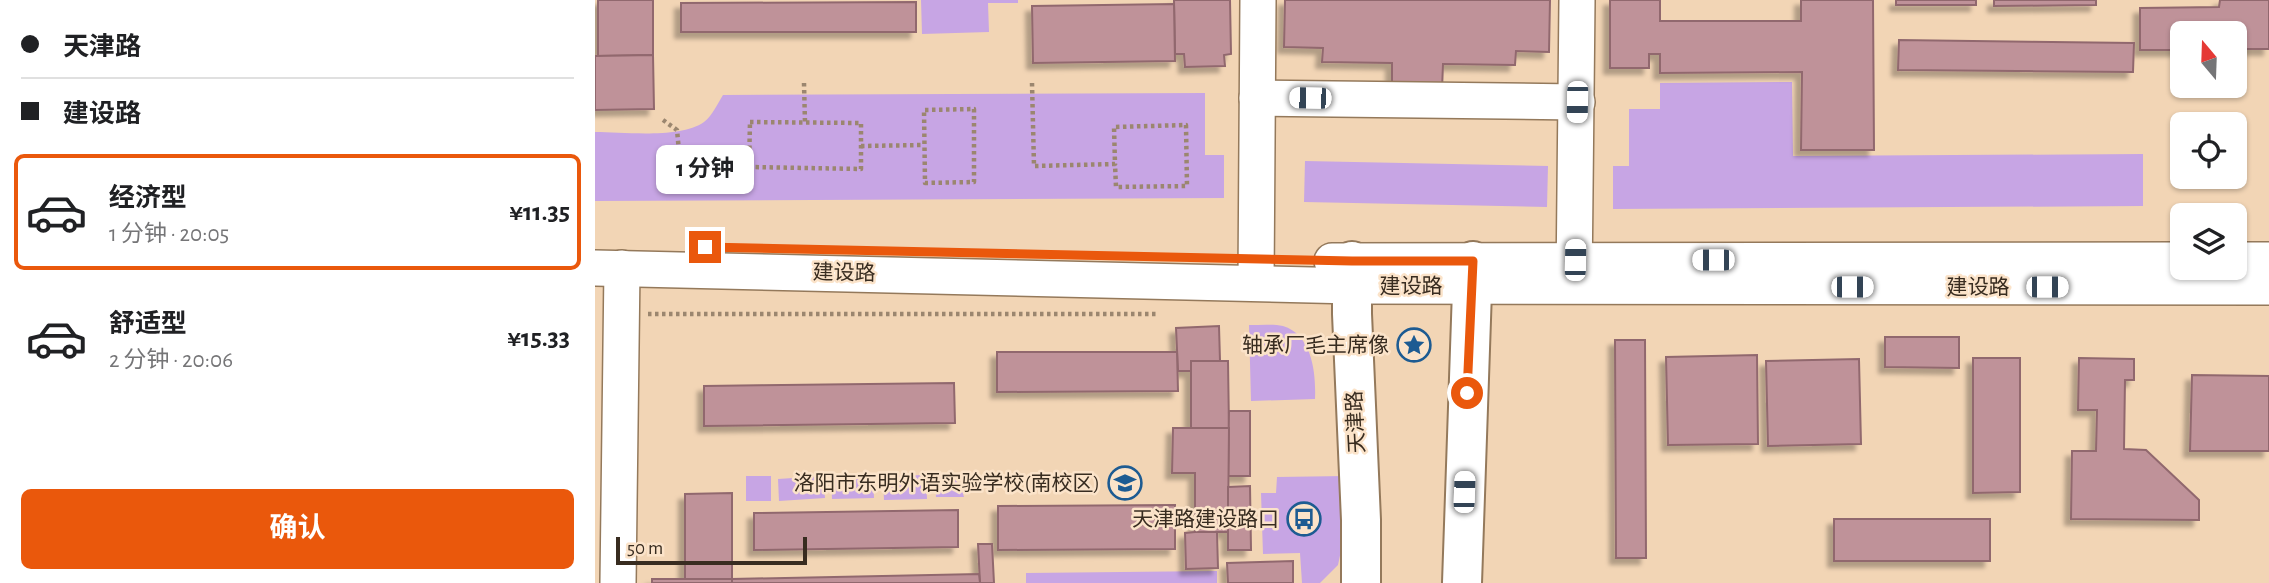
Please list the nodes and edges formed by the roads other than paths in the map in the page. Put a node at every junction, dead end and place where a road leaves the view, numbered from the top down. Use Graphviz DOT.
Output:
graph roads {
  1 [pos="1258,0"];
  2 [pos="1577,0"];
  3 [pos="1257,97"];
  4 [pos="1577,102"];
  5 [pos="595,245"];
  6 [pos="2170,260"];
  7 [pos="2247,260"];
  8 [pos="2269,260"];
  9 [pos="609,268"];
  10 [pos="1256,271"];
  11 [pos="1352,273"];
  12 [pos="1472,273"];
  13 [pos="1574,274"];
  14 [pos="2269,287"];
  15 [pos="618,583"];
  16 [pos="1361,583"];
  17 [pos="1462,583"];
  1 -- 3 [label="street"];
  2 -- 4 [label="street"];
  3 -- 4 [label="street"];
  3 -- 10 [label="street"];
  4 -- 13 [label="street"];
  5 -- 10 [label="street, 建设路"];
  6 -- 13 [label="street, 建设路"];
  7 -- 8 [label="street"];
  9 -- 10 [label="street, 建设路"];
  9 -- 15 [label="street"];
  10 -- 11 [label="street, 建设路"];
  11 -- 12 [label="street, 建设路"];
  11 -- 16 [label="main road, 天津路"];
  12 -- 13 [label="street, 建设路"];
  12 -- 17 [label="main road"];
  13 -- 14 [label="street, 建设路"];
}
